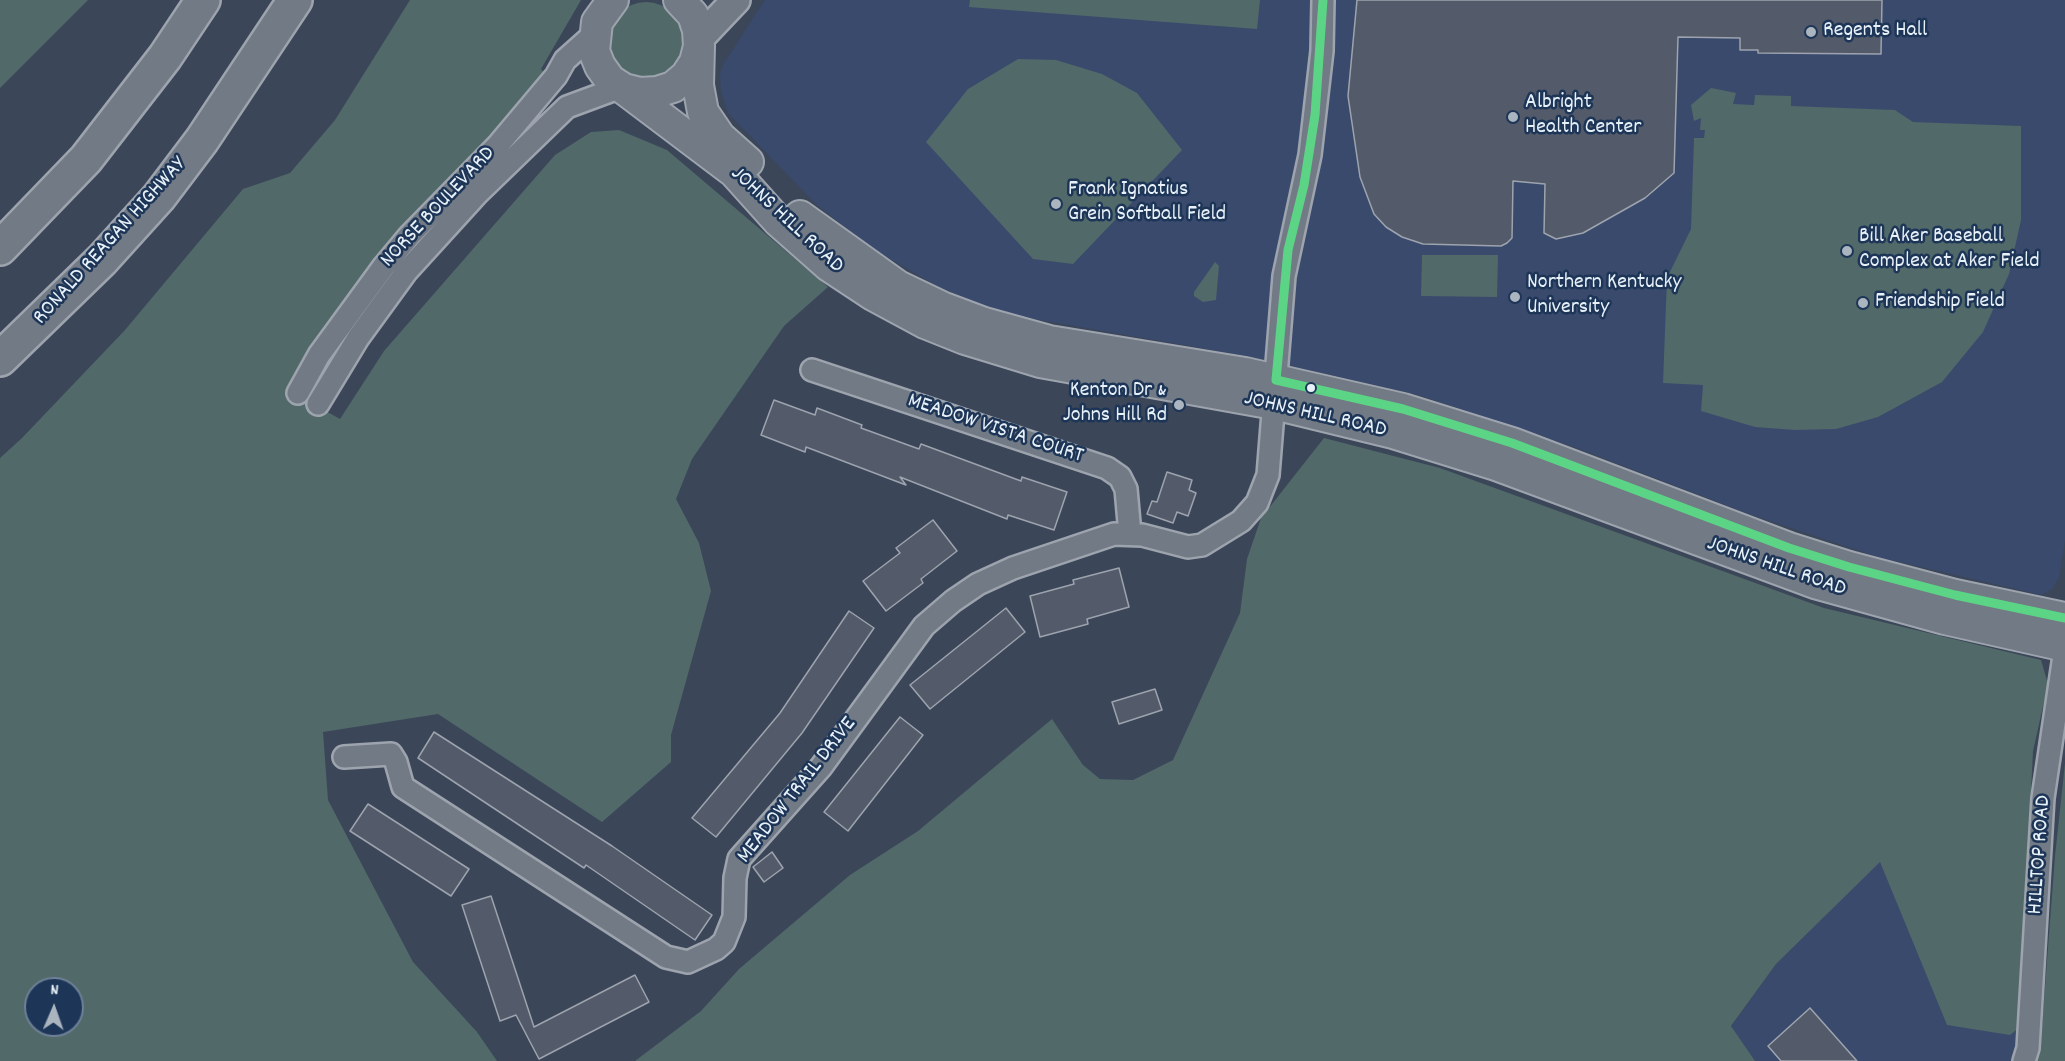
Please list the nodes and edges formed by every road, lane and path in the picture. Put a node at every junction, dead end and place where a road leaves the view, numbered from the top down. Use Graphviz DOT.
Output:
graph roads {
  1 [pos="202,0"];
  2 [pos="295,0"];
  3 [pos="679,0"];
  4 [pos="736,0"];
  5 [pos="1323,0"];
  6 [pos="604,11"];
  7 [pos="699,42"];
  8 [pos="622,88"];
  9 [pos="0,248"];
  10 [pos="0,358"];
  11 [pos="812,370"];
  12 [pos="1275,392"];
  13 [pos="298,393"];
  14 [pos="318,404"];
  15 [pos="1130,534"];
  16 [pos="2065,618"];
  17 [pos="2065,648"];
  18 [pos="344,757"];
  19 [pos="2025,1061"];
  1 -- 9 [label="highway"];
  2 -- 10 [label="highway, RONALD REAGAN HIGHWAY"];
  3 -- 7 [label="main road, JOHNS HILL ROAD"];
  4 -- 7 [label="street"];
  5 -- 12 [label="street, MEADOW TRAIL DRIVE"];
  6 -- 8 [label="main road, JOHNS HILL ROAD"];
  6 -- 13 [label="street, NORSE BOULEVARD"];
  7 -- 8 [label="main road"];
  7 -- 12 [label="main road, JOHNS HILL ROAD"];
  8 -- 12 [label="main road, JOHNS HILL ROAD"];
  8 -- 14 [label="street, NORSE BOULEVARD"];
  11 -- 15 [label="street, MEADOW VISTA COURT"];
  12 -- 15 [label="street, MEADOW TRAIL DRIVE"];
  12 -- 16 [label="main road, JOHNS HILL ROAD"];
  12 -- 17 [label="main road, JOHNS HILL ROAD"];
  15 -- 18 [label="street, MEADOW TRAIL DRIVE"];
  17 -- 19 [label="street, HILLTOP ROAD"];
}
